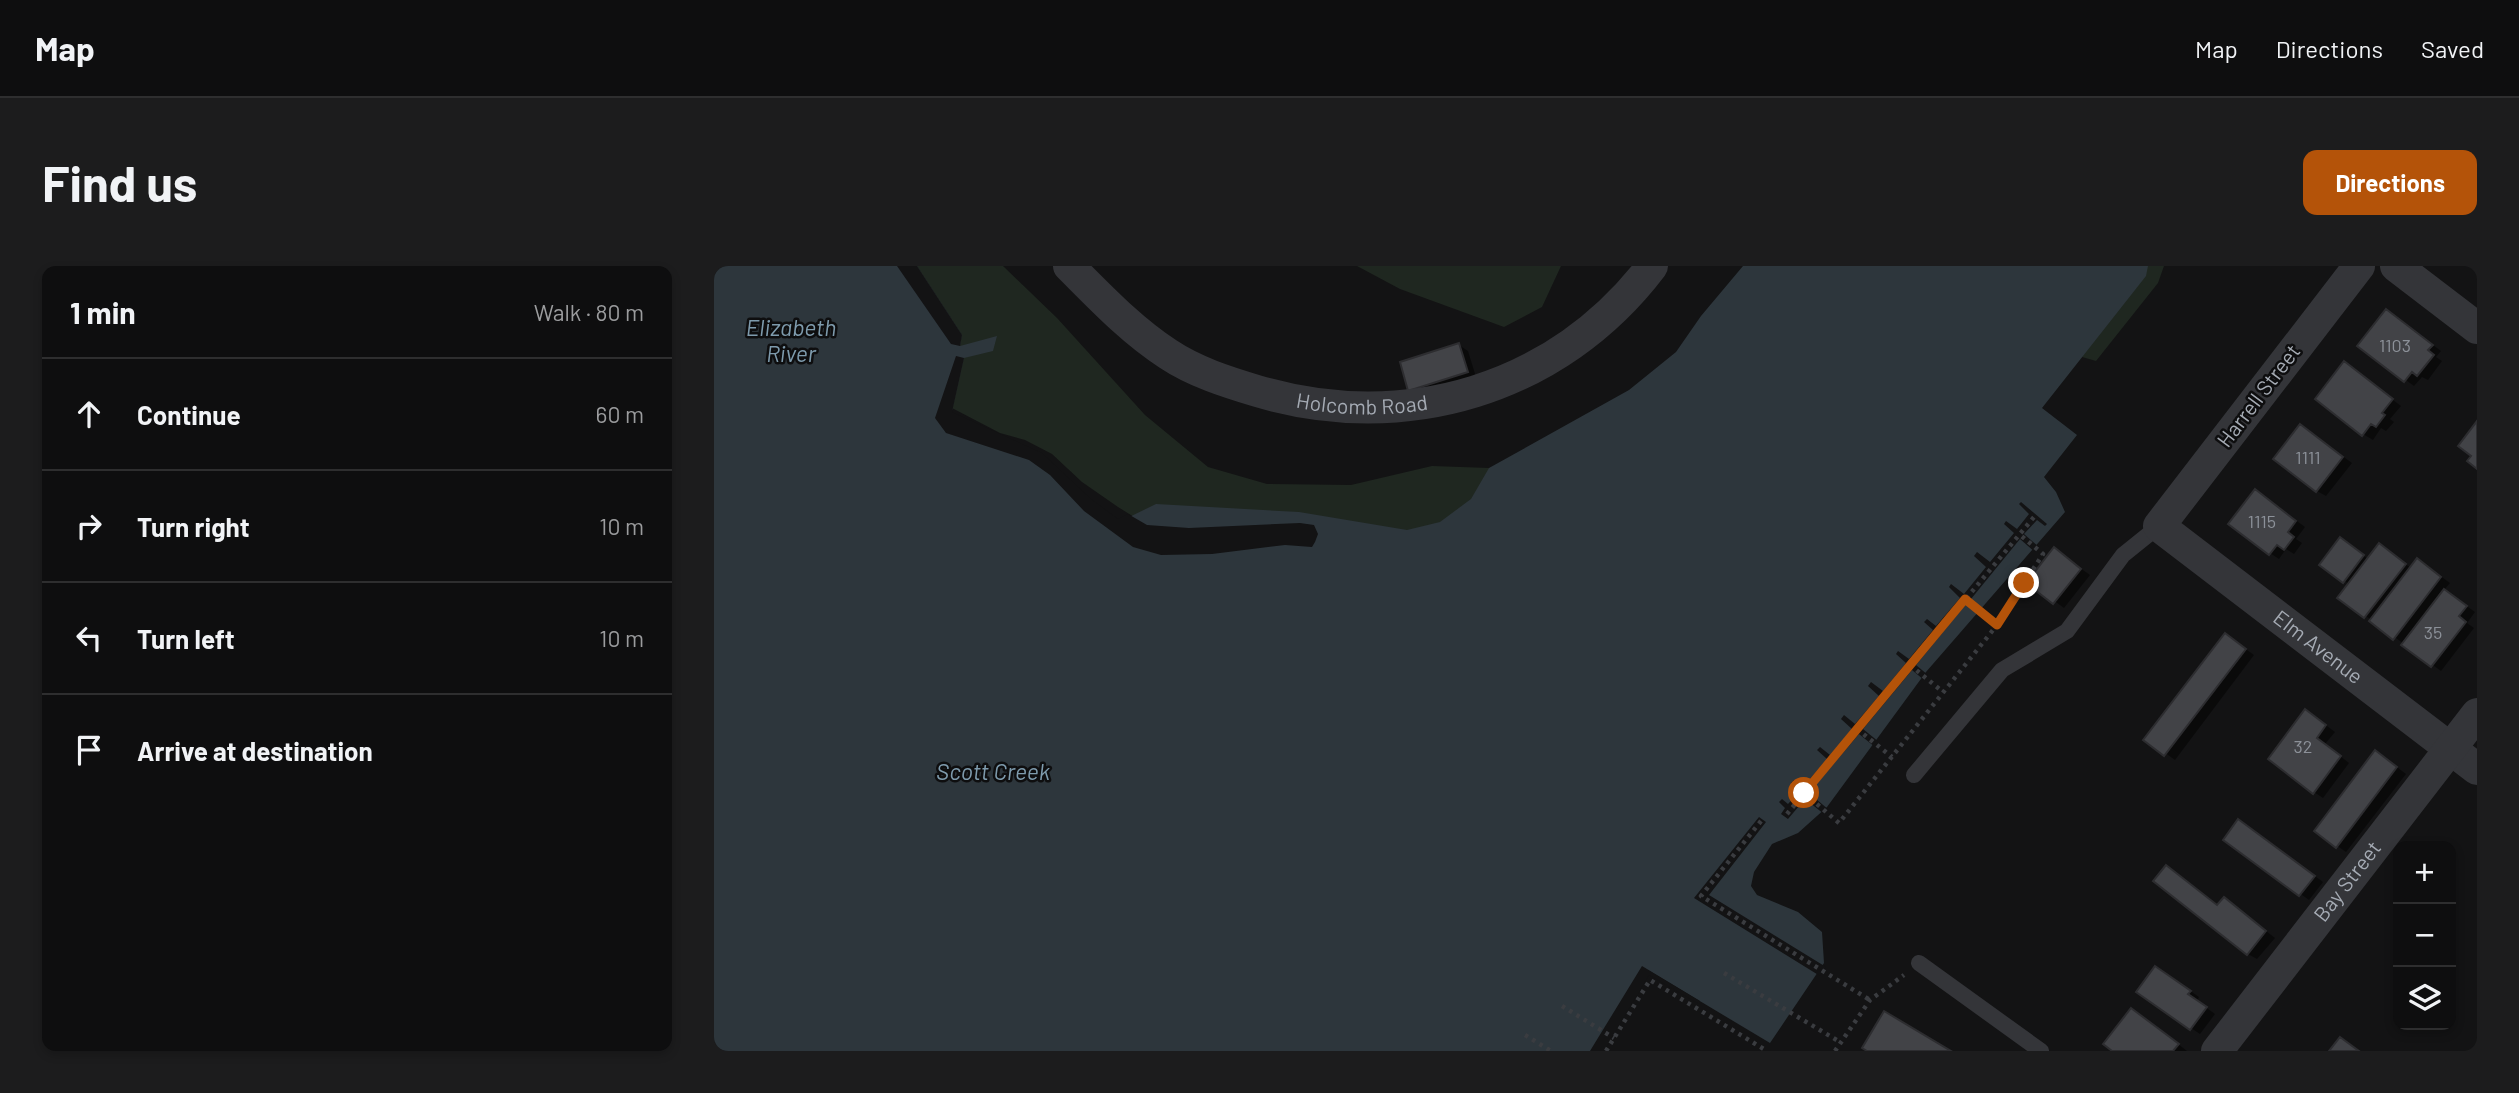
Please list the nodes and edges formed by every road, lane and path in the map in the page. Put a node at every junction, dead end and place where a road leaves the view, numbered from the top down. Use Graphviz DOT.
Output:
graph roads {
  1 [pos="1069,266"];
  2 [pos="1652,266"];
  3 [pos="2359,266"];
  4 [pos="2396,266"];
  5 [pos="2477,327"];
  6 [pos="2034,517"];
  7 [pos="2159,526"];
  8 [pos="2019,534"];
  9 [pos="1965,599"];
  10 [pos="1997,625"];
  11 [pos="1910,665"];
  12 [pos="1943,692"];
  13 [pos="2477,714"];
  14 [pos="1857,729"];
  15 [pos="2451,748"];
  16 [pos="1884,751"];
  17 [pos="2477,769"];
  18 [pos="1914,775"];
  19 [pos="1804,793"];
  20 [pos="1787,814"];
  21 [pos="1761,821"];
  22 [pos="1919,963"];
  23 [pos="1724,973"];
  24 [pos="1870,1000"];
  25 [pos="1562,1006"];
  26 [pos="1525,1035"];
  27 [pos="1614,1038"];
  28 [pos="1840,1042"];
  29 [pos="1551,1051"];
  30 [pos="1606,1051"];
  31 [pos="1768,1051"];
  32 [pos="1835,1051"];
  33 [pos="2041,1051"];
  34 [pos="2217,1051"];
  1 -- 2 [label="street, Holcomb Road"];
  3 -- 7 [label="street, Harrell Street"];
  4 -- 5 [label="street"];
  6 -- 8 [label="path"];
  7 -- 15 [label="street, Elm Avenue"];
  7 -- 18 [label="lane"];
  8 -- 9 [label="path"];
  8 -- 10 [label="path"];
  9 -- 10 [label="path"];
  9 -- 11 [label="path"];
  10 -- 12 [label="path"];
  11 -- 12 [label="path"];
  11 -- 14 [label="path"];
  12 -- 19 [label="path"];
  13 -- 15 [label="street, Bay Street"];
  14 -- 16 [label="path"];
  14 -- 19 [label="path"];
  15 -- 17 [label="street, Elm Avenue"];
  15 -- 34 [label="street, Bay Street"];
  19 -- 20 [label="path"];
  21 -- 24 [label="path"];
  22 -- 24 [label="path"];
  22 -- 33 [label="lane"];
  23 -- 28 [label="path"];
  24 -- 28 [label="path"];
  25 -- 27 [label="path"];
  26 -- 29 [label="path"];
  27 -- 30 [label="path"];
  27 -- 31 [label="path"];
  28 -- 32 [label="path"];
}
